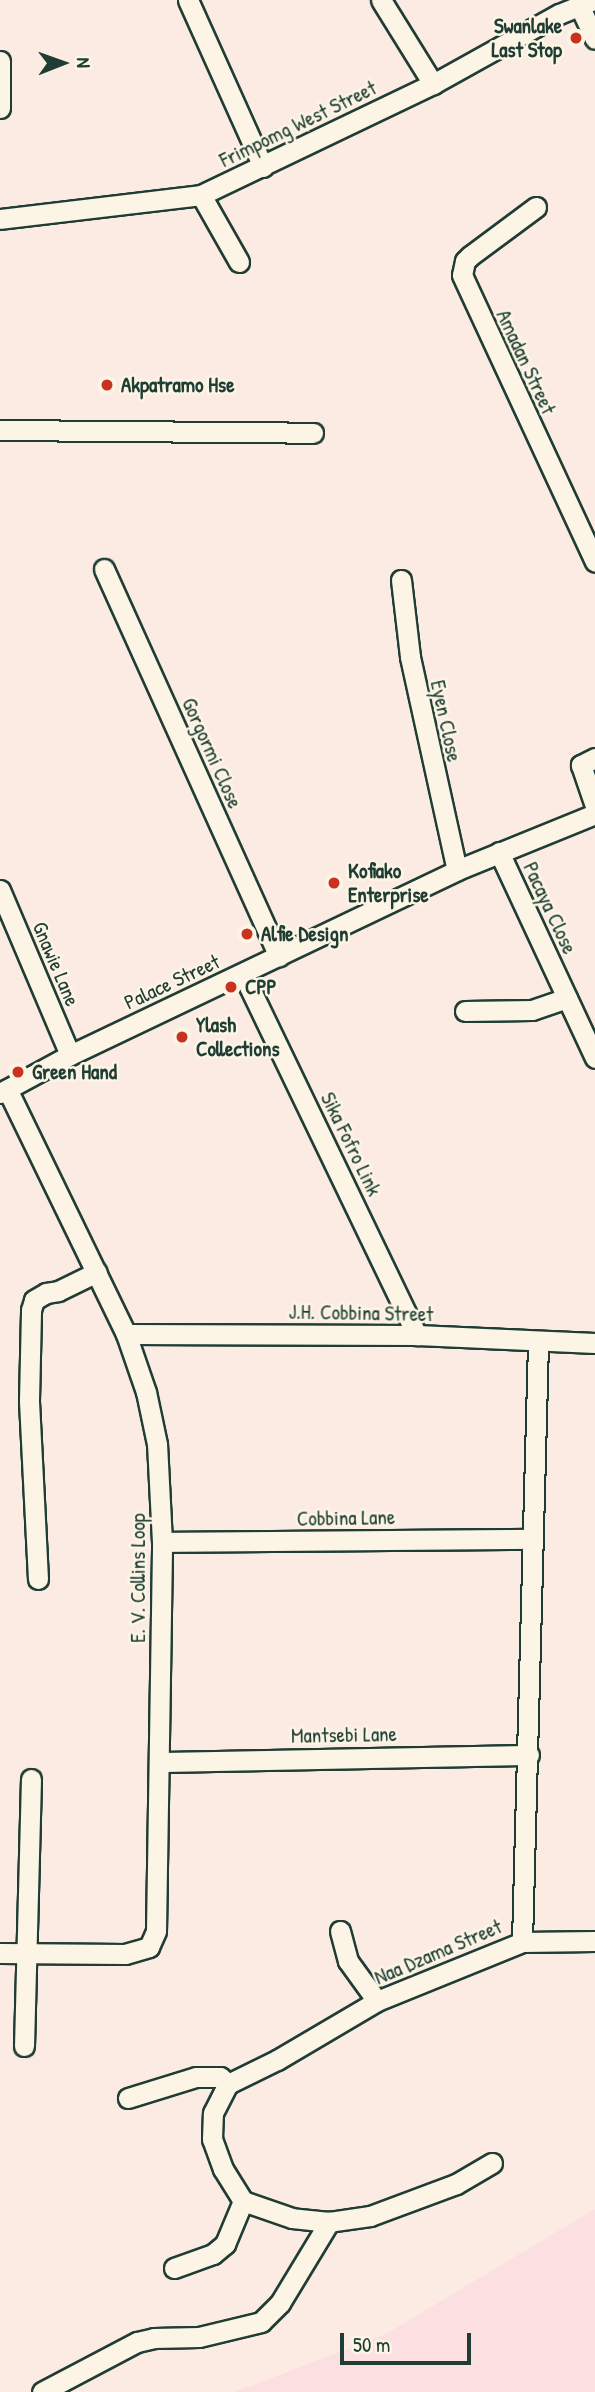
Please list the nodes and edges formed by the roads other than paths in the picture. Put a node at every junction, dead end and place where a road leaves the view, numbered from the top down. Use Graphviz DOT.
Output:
graph roads {
  1 [pos="188,0"];
  2 [pos="381,0"];
  3 [pos="587,3"];
  4 [pos="555,7"];
  5 [pos="595,39"];
  6 [pos="0,61"];
  7 [pos="433,84"];
  8 [pos="0,108"];
  9 [pos="263,167"];
  10 [pos="201,195"];
  11 [pos="536,207"];
  12 [pos="0,219"];
  13 [pos="239,262"];
  14 [pos="0,429"];
  15 [pos="313,433"];
  16 [pos="595,562"];
  17 [pos="104,569"];
  18 [pos="401,580"];
  19 [pos="595,758"];
  20 [pos="595,806"];
  21 [pos="595,814"];
  22 [pos="499,852"];
  23 [pos="457,870"];
  24 [pos="0,890"];
  25 [pos="279,956"];
  26 [pos="243,974"];
  27 [pos="567,998"];
  28 [pos="465,1011"];
  29 [pos="70,1055"];
  30 [pos="595,1058"];
  31 [pos="3,1091"];
  32 [pos="97,1272"];
  33 [pos="126,1334"];
  34 [pos="417,1335"];
  35 [pos="538,1343"];
  36 [pos="595,1343"];
  37 [pos="530,1539"];
  38 [pos="162,1542"];
  39 [pos="38,1579"];
  40 [pos="528,1755"];
  41 [pos="160,1762"];
  42 [pos="31,1779"];
  43 [pos="340,1931"];
  44 [pos="595,1941"];
  45 [pos="522,1942"];
  46 [pos="0,1953"];
  47 [pos="28,1953"];
  48 [pos="377,2001"];
  49 [pos="24,2046"];
  50 [pos="228,2084"];
  51 [pos="128,2098"];
  52 [pos="492,2163"];
  53 [pos="243,2201"];
  54 [pos="329,2222"];
  55 [pos="174,2267"];
  56 [pos="42,2392"];
  1 -- 9 [label="street"];
  2 -- 7 [label="street"];
  3 -- 4 [label="street, Frimpomg West Street"];
  3 -- 5 [label="street"];
  4 -- 7 [label="street, Frimpomg West Street"];
  6 -- 8 [label="street"];
  7 -- 9 [label="street, Frimpomg West Street"];
  9 -- 10 [label="street, Frimpomg West Street"];
  10 -- 12 [label="street, Frimpomg West Street"];
  10 -- 13 [label="street"];
  11 -- 16 [label="street, Amadan Street"];
  14 -- 15 [label="street"];
  17 -- 25 [label="street, Gorgormi Close"];
  18 -- 23 [label="street, Eyen Close"];
  19 -- 20 [label="street"];
  21 -- 22 [label="street, Palace Street"];
  22 -- 23 [label="street, Palace Street"];
  22 -- 27 [label="street, Pacaya Close"];
  23 -- 25 [label="street, Palace Street"];
  24 -- 29 [label="street, Gnawie Lane"];
  25 -- 26 [label="street, Palace Street"];
  26 -- 29 [label="street, Palace Street"];
  26 -- 34 [label="street, Sika Fofro Link"];
  27 -- 28 [label="street"];
  27 -- 30 [label="street, Pacaya Close"];
  29 -- 31 [label="street, Palace Street"];
  31 -- 32 [label="street, E. V. Collins Loop"];
  32 -- 33 [label="street, E. V. Collins Loop"];
  32 -- 39 [label="street"];
  33 -- 34 [label="street, J.H. Cobbina Street"];
  33 -- 38 [label="street, E. V. Collins Loop"];
  34 -- 35 [label="street, J.H. Cobbina Street"];
  35 -- 36 [label="street, J.H. Cobbina Street"];
  35 -- 37 [label="street, Naa Dzama Street"];
  37 -- 38 [label="street, Cobbina Lane"];
  37 -- 40 [label="street, Naa Dzama Street"];
  38 -- 41 [label="street, E. V. Collins Loop"];
  40 -- 41 [label="street, Mantsebi Lane"];
  40 -- 45 [label="street, Naa Dzama Street"];
  41 -- 47 [label="street, E. V. Collins Loop"];
  42 -- 47 [label="street"];
  43 -- 48 [label="street"];
  44 -- 45 [label="street"];
  45 -- 48 [label="street, Naa Dzama Street"];
  46 -- 47 [label="street, E. V. Collins Loop"];
  47 -- 49 [label="street"];
  48 -- 50 [label="street, Naa Dzama Street"];
  50 -- 51 [label="street"];
  50 -- 53 [label="street"];
  52 -- 54 [label="street"];
  53 -- 54 [label="street"];
  53 -- 55 [label="street"];
  54 -- 56 [label="street"];
}
